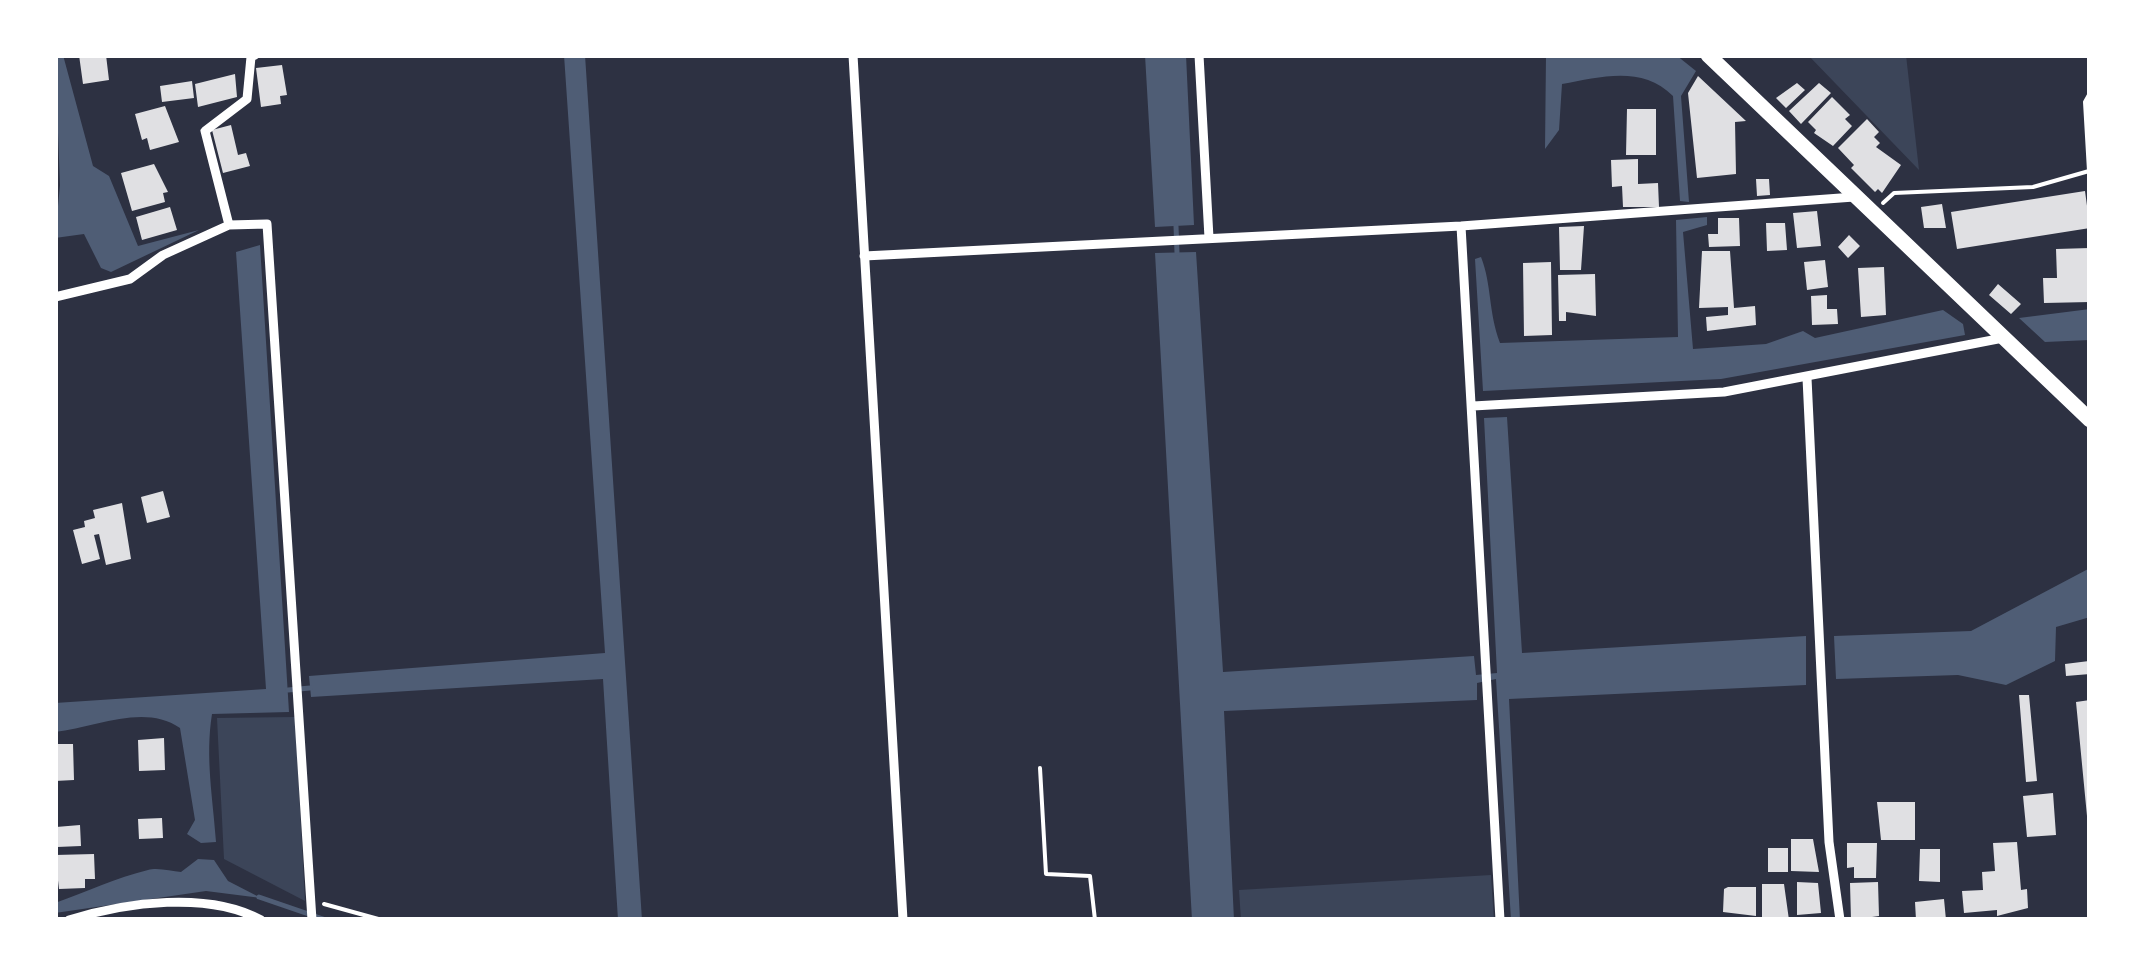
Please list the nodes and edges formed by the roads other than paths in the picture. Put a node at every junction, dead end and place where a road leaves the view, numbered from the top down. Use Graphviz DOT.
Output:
graph roads {
  1 [pos="256,55"];
  2 [pos="852,55"];
  3 [pos="1199,55"];
  4 [pos="1708,55"];
  5 [pos="1857,197"];
  6 [pos="229,225"];
  7 [pos="1461,226"];
  8 [pos="1209,238"];
  9 [pos="864,256"];
  10 [pos="55,297"];
  11 [pos="2002,338"];
  12 [pos="1807,378"];
  13 [pos="1473,406"];
  14 [pos="2090,420"];
  15 [pos="70,920"];
  16 [pos="261,920"];
  17 [pos="312,920"];
  18 [pos="904,920"];
  19 [pos="1500,920"];
  20 [pos="1840,920"];
  1 -- 6 [label="street"];
  2 -- 9 [label="street"];
  3 -- 8 [label="street"];
  4 -- 5 [label="main road"];
  5 -- 7 [label="street"];
  5 -- 11 [label="main road"];
  6 -- 10 [label="street"];
  6 -- 17 [label="street"];
  7 -- 8 [label="street"];
  7 -- 13 [label="street"];
  8 -- 9 [label="street"];
  9 -- 18 [label="street"];
  11 -- 12 [label="street"];
  11 -- 14 [label="main road"];
  12 -- 13 [label="street"];
  12 -- 20 [label="street"];
  13 -- 19 [label="street"];
  15 -- 16 [label="street"];
}
